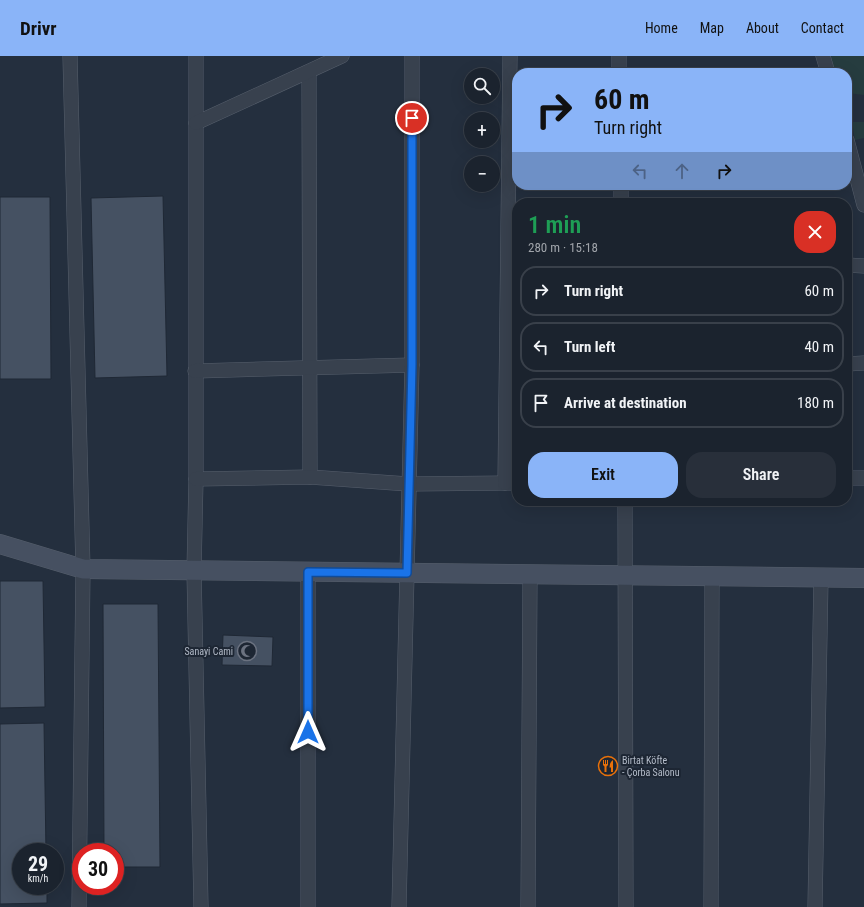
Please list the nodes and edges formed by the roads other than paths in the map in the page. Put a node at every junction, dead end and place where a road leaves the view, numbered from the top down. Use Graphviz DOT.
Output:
graph roads {
  1 [pos="70,56"];
  2 [pos="196,56"];
  3 [pos="342,56"];
  4 [pos="412,56"];
  5 [pos="510,56"];
  6 [pos="619,56"];
  7 [pos="824,56"];
  8 [pos="620,68"];
  9 [pos="827,68"];
  10 [pos="309,72"];
  11 [pos="196,123"];
  12 [pos="852,160"];
  13 [pos="864,205"];
  14 [pos="852,265"];
  15 [pos="864,266"];
  16 [pos="864,363"];
  17 [pos="852,364"];
  18 [pos="412,365"];
  19 [pos="311,368"];
  20 [pos="195,371"];
  21 [pos="310,476"];
  22 [pos="852,478"];
  23 [pos="864,478"];
  24 [pos="196,479"];
  25 [pos="511,483"];
  26 [pos="408,484"];
  27 [pos="625,506"];
  28 [pos="0,544"];
  29 [pos="83,569"];
  30 [pos="194,571"];
  31 [pos="308,572"];
  32 [pos="407,573"];
  33 [pos="530,575"];
  34 [pos="625,576"];
  35 [pos="712,577"];
  36 [pos="821,578"];
  37 [pos="864,578"];
  38 [pos="79,907"];
  39 [pos="201,907"];
  40 [pos="308,907"];
  41 [pos="399,907"];
  42 [pos="528,907"];
  43 [pos="626,907"];
  44 [pos="711,907"];
  45 [pos="815,907"];
  1 -- 29 [label="street"];
  2 -- 11 [label="street"];
  3 -- 10 [label="street"];
  4 -- 18 [label="street"];
  5 -- 25 [label="street"];
  6 -- 8 [label="street"];
  7 -- 9 [label="street"];
  10 -- 11 [label="street"];
  10 -- 19 [label="street"];
  11 -- 20 [label="street"];
  12 -- 13 [label="street"];
  14 -- 15 [label="street"];
  16 -- 17 [label="street"];
  18 -- 19 [label="street"];
  18 -- 26 [label="street"];
  19 -- 20 [label="street"];
  19 -- 21 [label="street"];
  20 -- 24 [label="street"];
  21 -- 24 [label="street"];
  21 -- 26 [label="street"];
  22 -- 23 [label="street"];
  24 -- 30 [label="street"];
  25 -- 26 [label="street"];
  26 -- 32 [label="street"];
  27 -- 34 [label="street"];
  28 -- 29 [label="street"];
  29 -- 30 [label="street"];
  29 -- 38 [label="street"];
  30 -- 31 [label="street"];
  30 -- 39 [label="street"];
  31 -- 32 [label="street"];
  31 -- 40 [label="street"];
  32 -- 33 [label="street"];
  32 -- 41 [label="street"];
  33 -- 34 [label="street"];
  33 -- 42 [label="street"];
  34 -- 35 [label="street"];
  34 -- 43 [label="street"];
  35 -- 36 [label="street"];
  35 -- 44 [label="street"];
  36 -- 37 [label="street"];
  36 -- 45 [label="street"];
}
